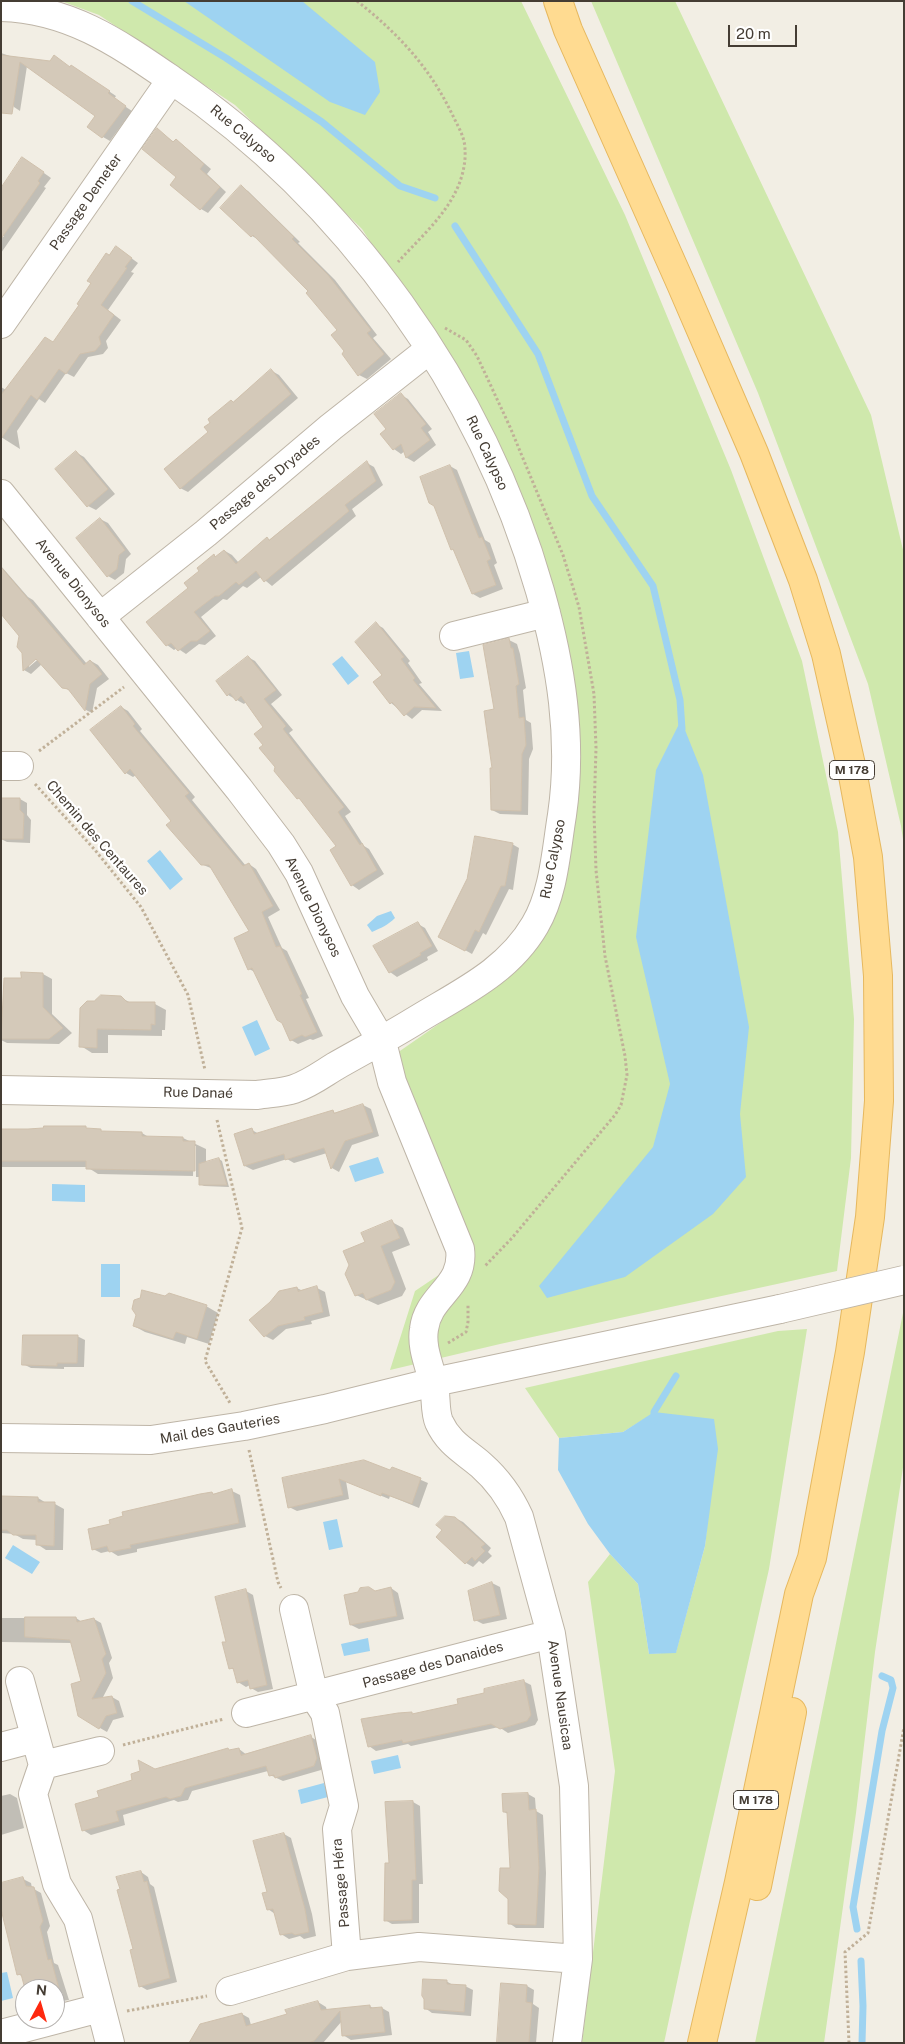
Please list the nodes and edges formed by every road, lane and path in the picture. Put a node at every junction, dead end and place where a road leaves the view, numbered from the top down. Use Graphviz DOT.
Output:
graph roads {
  1 [pos="357,1"];
  2 [pos="553,1"];
  3 [pos="558,1"];
  4 [pos="1,7"];
  5 [pos="568,30"];
  6 [pos="171,80"];
  7 [pos="380,280"];
  8 [pos="1,324"];
  9 [pos="430,349"];
  10 [pos="1,494"];
  11 [pos="546,613"];
  12 [pos="100,617"];
  13 [pos="454,636"];
  14 [pos="144,671"];
  15 [pos="10,766"];
  16 [pos="382,1042"];
  17 [pos="1,1090"];
  18 [pos="211,1093"];
  19 [pos="904,1280"];
  20 [pos="434,1382"];
  21 [pos="244,1426"];
  22 [pos="1,1438"];
  23 [pos="812,1558"];
  24 [pos="294,1608"];
  25 [pos="551,1634"];
  26 [pos="20,1681"];
  27 [pos="314,1696"];
  28 [pos="246,1713"];
  29 [pos="904,1727"];
  30 [pos="35,1738"];
  31 [pos="1,1747"];
  32 [pos="100,1751"];
  33 [pos="43,1765"];
  34 [pos="347,1956"];
  35 [pos="578,1960"];
  36 [pos="230,1991"];
  37 [pos="100,2008"];
  38 [pos="1,2034"];
  39 [pos="110,2043"];
  40 [pos="566,2043"];
  41 [pos="702,2043"];
  42 [pos="722,2043"];
  43 [pos="849,2043"];
  1 -- 7 [label="path"];
  2 -- 5 [label="main road, M 178"];
  3 -- 5 [label="main road, M 178"];
  4 -- 6 [label="street, Rue Calypso"];
  5 -- 23 [label="main road, M 178"];
  6 -- 7 [label="street, Rue Calypso"];
  6 -- 8 [label="street, Passage Demeter"];
  7 -- 9 [label="street, Rue Calypso"];
  9 -- 11 [label="street, Rue Calypso"];
  9 -- 12 [label="street, Passage des Dryades"];
  10 -- 12 [label="street, Avenue Dionysos"];
  11 -- 13 [label="street"];
  11 -- 16 [label="street, Rue Calypso"];
  12 -- 14 [label="street, Avenue Dionysos"];
  14 -- 15 [label="path"];
  14 -- 16 [label="street, Avenue Dionysos"];
  15 -- 18 [label="path, Chemin des Centaures"];
  16 -- 18 [label="street, Rue Danaé"];
  16 -- 20 [label="street, Avenue Dionysos"];
  17 -- 18 [label="street, Rue Danaé"];
  18 -- 21 [label="path, Chemin des Centaures"];
  19 -- 20 [label="street, Mail des Gauteries, bridge"];
  20 -- 21 [label="street, Mail des Gauteries"];
  20 -- 25 [label="street, Avenue Nausicaa"];
  21 -- 22 [label="street, Mail des Gauteries"];
  21 -- 24 [label="path, Chemin des Centaures"];
  23 -- 41 [label="main road, M 178"];
  23 -- 42 [label="main road, M 178"];
  24 -- 27 [label="street"];
  25 -- 27 [label="street, Passage des Danaides"];
  25 -- 35 [label="street, Avenue Nausicaa"];
  26 -- 30 [label="street"];
  27 -- 28 [label="street, Passage des Danaides"];
  27 -- 34 [label="street, Passage Héra"];
  28 -- 32 [label="path"];
  29 -- 43 [label="path"];
  30 -- 31 [label="street"];
  30 -- 33 [label="street"];
  32 -- 33 [label="street"];
  33 -- 37 [label="street"];
  34 -- 35 [label="street"];
  34 -- 36 [label="street"];
  35 -- 40 [label="street, Avenue Nausicaa"];
  36 -- 37 [label="path"];
  37 -- 38 [label="street"];
  37 -- 39 [label="street"];
}
